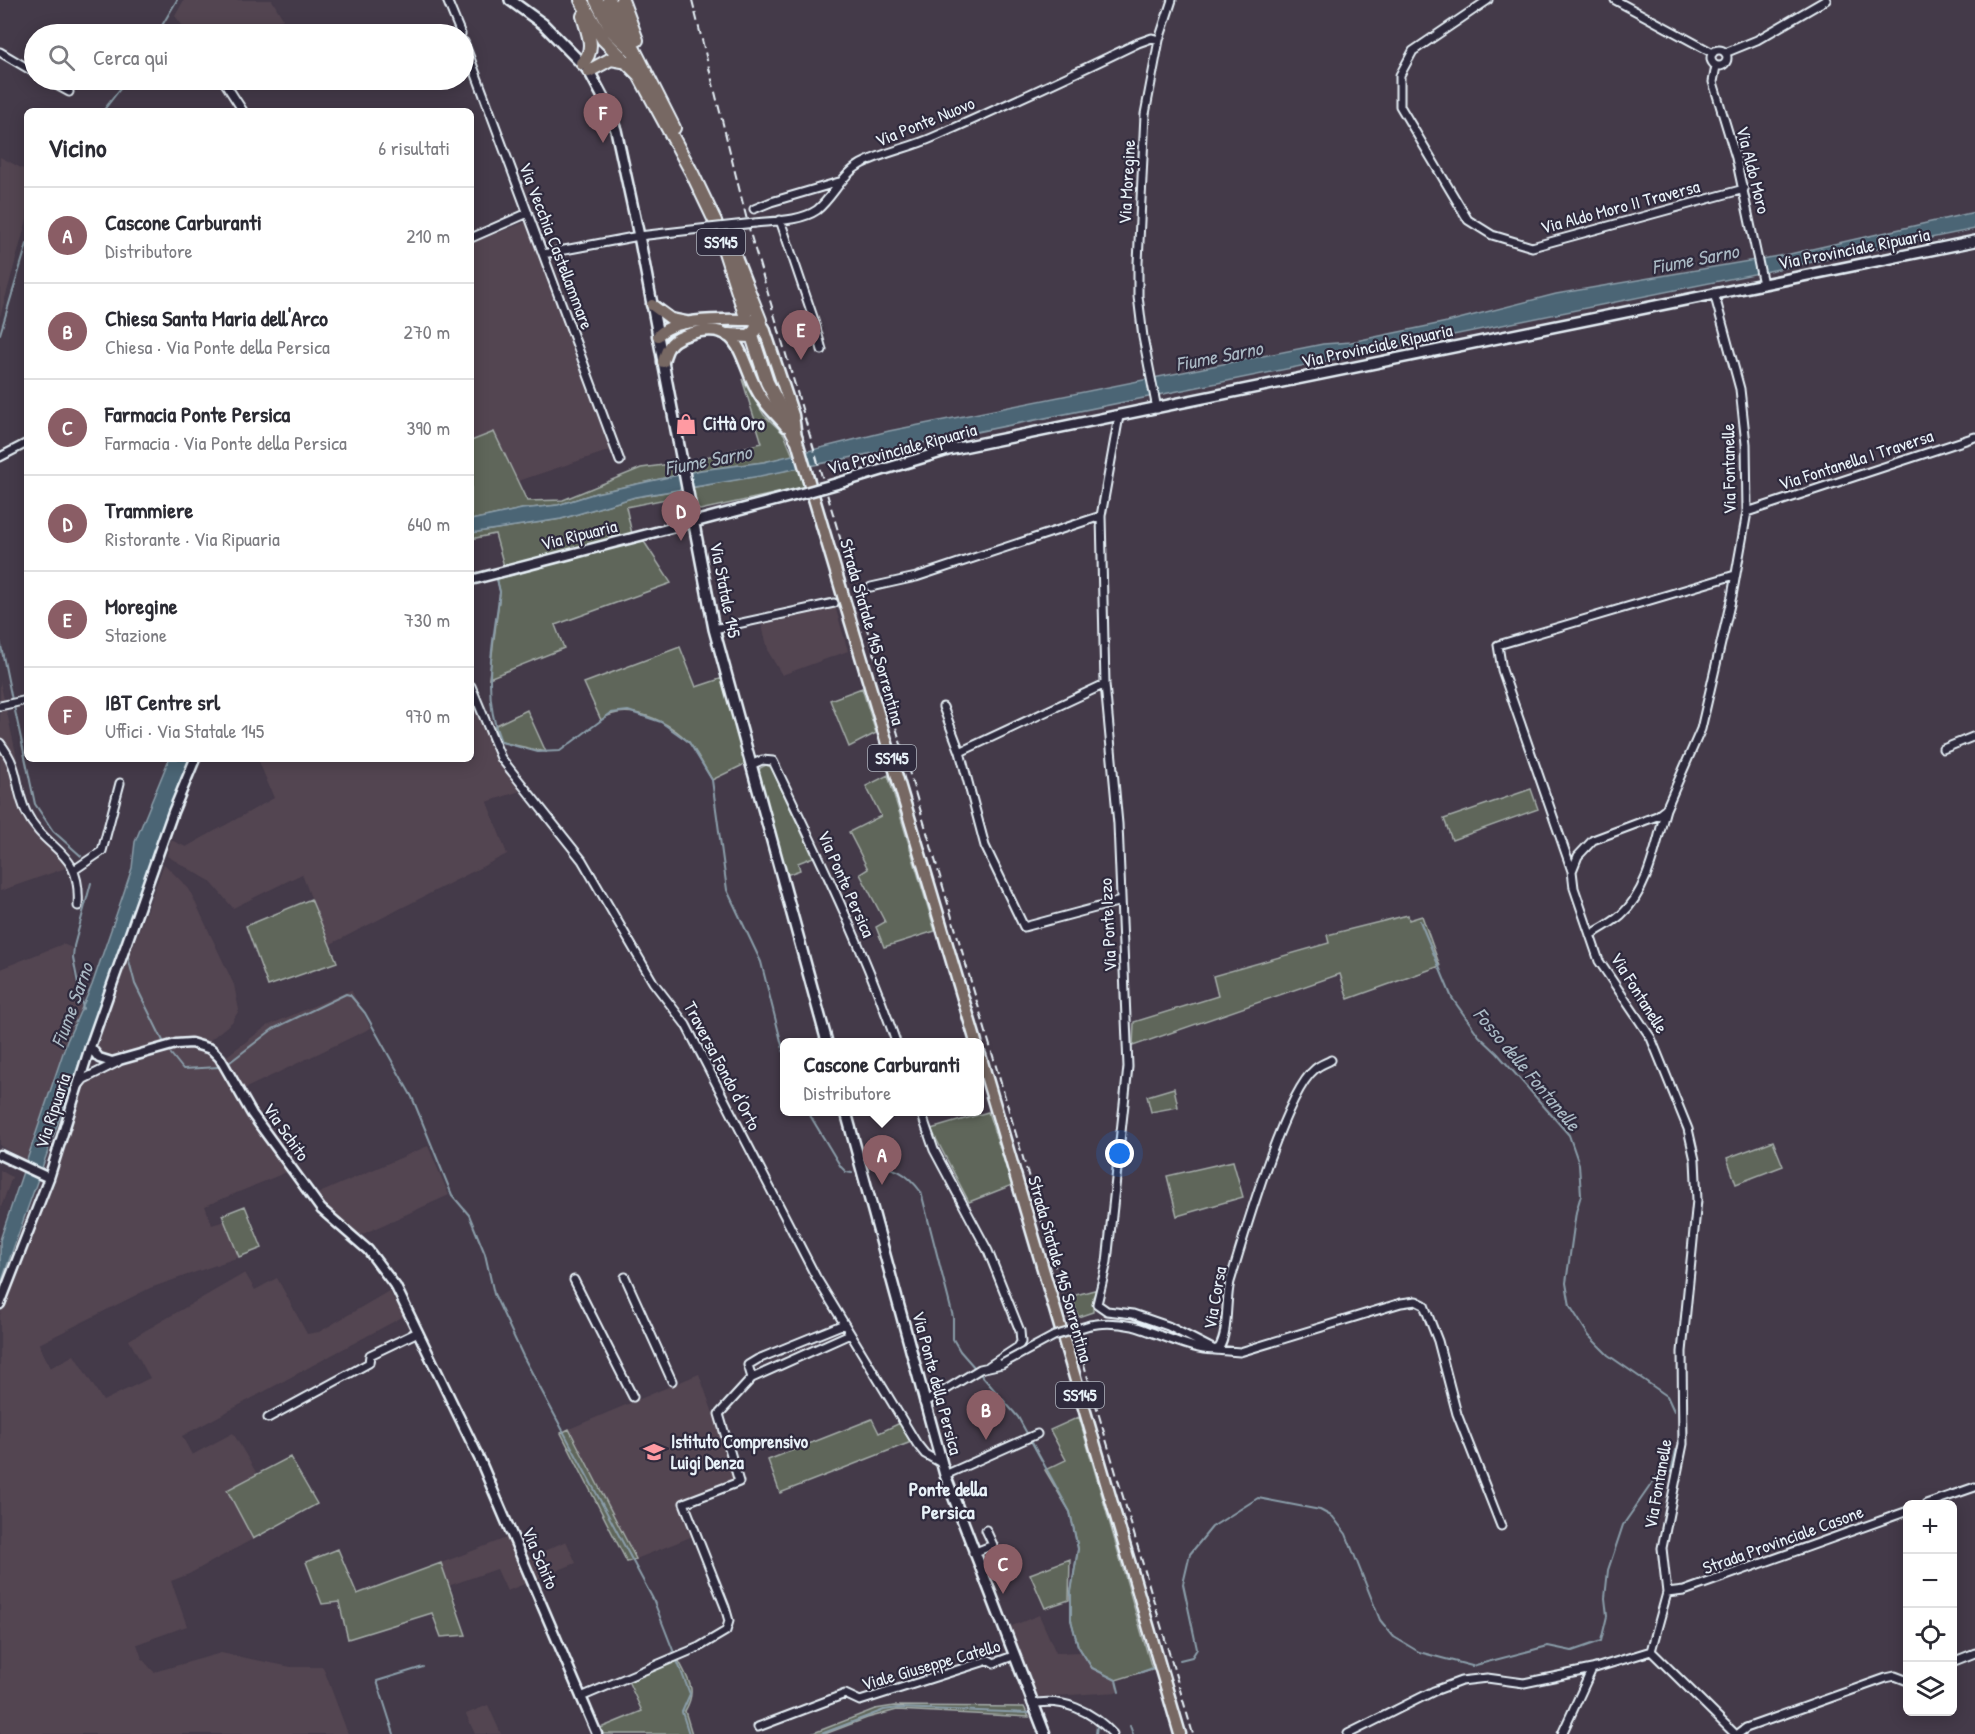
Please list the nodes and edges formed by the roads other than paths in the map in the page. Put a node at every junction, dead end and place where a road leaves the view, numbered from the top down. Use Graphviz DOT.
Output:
graph roads {
  1 [pos="447,0"];
  2 [pos="510,0"];
  3 [pos="579,0"];
  4 [pos="590,0"];
  5 [pos="596,0"];
  6 [pos="603,0"];
  7 [pos="609,0"];
  8 [pos="616,0"];
  9 [pos="622,0"];
  10 [pos="629,0"];
  11 [pos="1172,0"];
  12 [pos="1488,0"];
  13 [pos="1616,0"];
  14 [pos="1826,0"];
  15 [pos="457,24"];
  16 [pos="1159,40"];
  17 [pos="0,52"];
  18 [pos="1713,53"];
  19 [pos="1725,53"];
  20 [pos="635,61"];
  21 [pos="24,66"];
  22 [pos="1716,66"];
  23 [pos="586,67"];
  24 [pos="474,69"];
  25 [pos="65,90"];
  26 [pos="229,90"];
  27 [pos="69,92"];
  28 [pos="241,108"];
  29 [pos="838,182"];
  30 [pos="1744,189"];
  31 [pos="706,201"];
  32 [pos="754,209"];
  33 [pos="528,213"];
  34 [pos="780,220"];
  35 [pos="474,236"];
  36 [pos="639,236"];
  37 [pos="1972,242"];
  38 [pos="543,254"];
  39 [pos="1763,281"];
  40 [pos="1714,293"];
  41 [pos="652,305"];
  42 [pos="745,314"];
  43 [pos="689,322"];
  44 [pos="760,323"];
  45 [pos="728,335"];
  46 [pos="658,336"];
  47 [pos="678,337"];
  48 [pos="753,339"];
  49 [pos="822,350"];
  50 [pos="663,362"];
  51 [pos="1157,409"];
  52 [pos="1119,416"];
  53 [pos="1975,437"];
  54 [pos="798,443"];
  55 [pos="24,445"];
  56 [pos="0,457"];
  57 [pos="620,461"];
  58 [pos="1747,512"];
  59 [pos="1101,516"];
  60 [pos="694,522"];
  61 [pos="1735,575"];
  62 [pos="474,579"];
  63 [pos="871,587"];
  64 [pos="834,603"];
  65 [pos="714,628"];
  66 [pos="1105,684"];
  67 [pos="474,693"];
  68 [pos="23,701"];
  69 [pos="4,705"];
  70 [pos="943,707"];
  71 [pos="1975,736"];
  72 [pos="0,743"];
  73 [pos="1943,749"];
  74 [pos="960,752"];
  75 [pos="194,762"];
  76 [pos="751,765"];
  77 [pos="120,783"];
  78 [pos="1666,809"];
  79 [pos="74,870"];
  80 [pos="1572,871"];
  81 [pos="1121,901"];
  82 [pos="78,906"];
  83 [pos="1590,935"];
  84 [pos="826,1038"];
  85 [pos="895,1038"];
  86 [pos="975,1038"];
  87 [pos="90,1047"];
  88 [pos="1331,1060"];
  89 [pos="120,1061"];
  90 [pos="984,1069"];
  91 [pos="78,1088"];
  92 [pos="847,1116"];
  93 [pos="922,1116"];
  94 [pos="2,1156"];
  95 [pos="49,1178"];
  96 [pos="626,1277"];
  97 [pos="574,1280"];
  98 [pos="0,1304"];
  99 [pos="844,1324"];
  100 [pos="418,1332"];
  101 [pos="850,1334"];
  102 [pos="1215,1350"];
  103 [pos="988,1366"];
  104 [pos="752,1378"];
  105 [pos="672,1381"];
  106 [pos="633,1397"];
  107 [pos="924,1403"];
  108 [pos="268,1418"];
  109 [pos="1037,1434"];
  110 [pos="941,1463"];
  111 [pos="945,1475"];
  112 [pos="1975,1487"];
  113 [pos="1938,1500"];
  114 [pos="1903,1513"];
  115 [pos="1501,1526"];
  116 [pos="986,1530"];
  117 [pos="973,1553"];
  118 [pos="1667,1593"];
  119 [pos="1651,1651"];
  120 [pos="1975,1653"];
  121 [pos="1013,1656"];
  122 [pos="1957,1660"];
  123 [pos="1592,1669"];
  124 [pos="1903,1679"];
  125 [pos="582,1697"];
  126 [pos="1032,1704"];
  127 [pos="758,1726"];
  128 [pos="597,1734"];
  129 [pos="1045,1734"];
  130 [pos="1113,1734"];
  131 [pos="1180,1734"];
  132 [pos="1348,1734"];
  133 [pos="1562,1734"];
  134 [pos="1737,1734"];
  1 -- 15 [label="street"];
  2 -- 23 [label="main road, Via Statale 145"];
  3 -- 20 [label="highway, SS145"];
  3 -- 23 [label="highway"];
  4 -- 20 [label="highway"];
  5 -- 20 [label="highway"];
  6 -- 20 [label="highway"];
  7 -- 20 [label="highway"];
  8 -- 20 [label="highway"];
  9 -- 20 [label="highway"];
  10 -- 20 [label="highway"];
  11 -- 16 [label="street, Via Moregine"];
  12 -- 30 [label="street, Via Aldo Moro II Traversa"];
  13 -- 18 [label="street"];
  14 -- 19 [label="street"];
  16 -- 29 [label="street, Via Ponte Nuovo"];
  16 -- 51 [label="street, Via Moregine"];
  17 -- 21 [label="street"];
  18 -- 19 [label="street"];
  18 -- 22 [label="street"];
  19 -- 22 [label="street"];
  20 -- 23 [label="highway"];
  20 -- 31 [label="highway, SS145"];
  22 -- 30 [label="street, Via Aldo Moro"];
  23 -- 36 [label="main road, Via Statale 145"];
  24 -- 33 [label="street, Via Vecchia Castellammare"];
  25 -- 27 [label="street"];
  26 -- 28 [label="street"];
  29 -- 32 [label="street"];
  29 -- 34 [label="street, Via Ponte Nuovo"];
  30 -- 39 [label="street, Via Aldo Moro"];
  31 -- 42 [label="highway, SS145"];
  31 -- 44 [label="highway"];
  33 -- 35 [label="street"];
  33 -- 38 [label="street, Via Vecchia Castellammare"];
  34 -- 36 [label="street, Via Ponte Nuovo, bridge"];
  34 -- 49 [label="street"];
  36 -- 38 [label="street, Via Ponte Nuovo"];
  36 -- 41 [label="main road, Via Statale 145"];
  37 -- 39 [label="main road, Via Provinciale Ripuaria"];
  38 -- 57 [label="street, Via Vecchia Castellammare"];
  39 -- 40 [label="main road, Via Provinciale Ripuaria"];
  40 -- 51 [label="main road, Via Provinciale Ripuaria"];
  40 -- 58 [label="street, Via Fontanelle"];
  41 -- 43 [label="highway"];
  41 -- 46 [label="main road, Via Statale 145"];
  43 -- 44 [label="highway"];
  43 -- 46 [label="highway"];
  44 -- 45 [label="highway"];
  44 -- 54 [label="highway, Strada Statale 145 Sorrentina"];
  45 -- 47 [label="highway"];
  45 -- 54 [label="highway"];
  46 -- 47 [label="highway"];
  46 -- 50 [label="main road, Via Statale 145"];
  47 -- 50 [label="highway"];
  48 -- 54 [label="highway, SS145"];
  50 -- 60 [label="main road, Via Statale 145"];
  51 -- 52 [label="main road, Via Provinciale Ripuaria"];
  52 -- 59 [label="street, Via Ponte Izzo"];
  52 -- 60 [label="main road, Via Provinciale Ripuaria, bridge"];
  53 -- 58 [label="street, Via Fontanella I Traversa"];
  54 -- 86 [label="highway, Strada Statale 145 Sorrentina / SS145"];
  55 -- 56 [label="street"];
  58 -- 61 [label="street, Via Fontanelle"];
  59 -- 63 [label="street"];
  59 -- 66 [label="street, Via Ponte Izzo"];
  60 -- 62 [label="street, Via Ripuaria"];
  60 -- 65 [label="main road, Via Statale 145"];
  61 -- 78 [label="street, Via Fontanelle"];
  61 -- 80 [label="street, Via Fontanelle"];
  64 -- 65 [label="street"];
  65 -- 76 [label="main road, Via Statale 145"];
  66 -- 74 [label="street"];
  66 -- 81 [label="street, Via Ponte Izzo"];
  67 -- 99 [label="street, Traversa Fondo d'Orto"];
  68 -- 69 [label="street"];
  70 -- 74 [label="street"];
  71 -- 73 [label="street"];
  72 -- 79 [label="street"];
  74 -- 81 [label="street"];
  75 -- 87 [label="street, Via Ripuaria"];
  76 -- 84 [label="main road, Via Statale 145"];
  76 -- 85 [label="street, Via Ponte Persica"];
  77 -- 79 [label="street"];
  78 -- 80 [label="street"];
  78 -- 83 [label="street, Via Fontanelle"];
  79 -- 82 [label="street"];
  80 -- 83 [label="street, Via Fontanelle"];
  81 -- 102 [label="street, Via Ponte Izzo"];
  83 -- 118 [label="street, Via Fontanelle"];
  87 -- 89 [label="street"];
  87 -- 91 [label="street, Via Ripuaria"];
  88 -- 102 [label="street, Via Corsa"];
  89 -- 91 [label="street"];
  89 -- 100 [label="street, Via Schito"];
  90 -- 131 [label="highway, Strada Statale 145 Sorrentina / SS145"];
  91 -- 95 [label="street, Via Ripuaria"];
  92 -- 107 [label="main road, Via Ponte della Persica"];
  93 -- 103 [label="street"];
  94 -- 95 [label="street"];
  95 -- 98 [label="street, Via Ripuaria"];
  96 -- 105 [label="street"];
  97 -- 106 [label="street"];
  99 -- 101 [label="street, Traversa Fondo d'Orto"];
  99 -- 104 [label="street"];
  100 -- 108 [label="street"];
  100 -- 125 [label="street, Via Schito"];
  101 -- 104 [label="street"];
  101 -- 110 [label="street, Traversa Fondo d'Orto"];
  102 -- 103 [label="street, Via Corsa, bridge"];
  102 -- 115 [label="street"];
  103 -- 107 [label="street, Via Corsa"];
  104 -- 125 [label="street"];
  107 -- 110 [label="main road, Via Ponte della Persica"];
  109 -- 111 [label="street"];
  110 -- 111 [label="main road, Via Ponte della Persica"];
  111 -- 117 [label="main road, Via Ponte della Persica"];
  112 -- 113 [label="street"];
  114 -- 118 [label="street, Strada Provinciale Casone"];
  116 -- 117 [label="street"];
  117 -- 121 [label="main road, Via Ponte della Persica"];
  118 -- 119 [label="street"];
  119 -- 123 [label="street"];
  119 -- 134 [label="street"];
  120 -- 122 [label="street"];
  121 -- 126 [label="main road, Via Ponte della Persica"];
  121 -- 127 [label="street, Viale Giuseppe Catello"];
  123 -- 132 [label="street"];
  123 -- 133 [label="street"];
  124 -- 134 [label="street"];
  125 -- 128 [label="street, Via Schito"];
  126 -- 129 [label="main road, Via Ponte della Persica"];
  126 -- 130 [label="street"];
}
